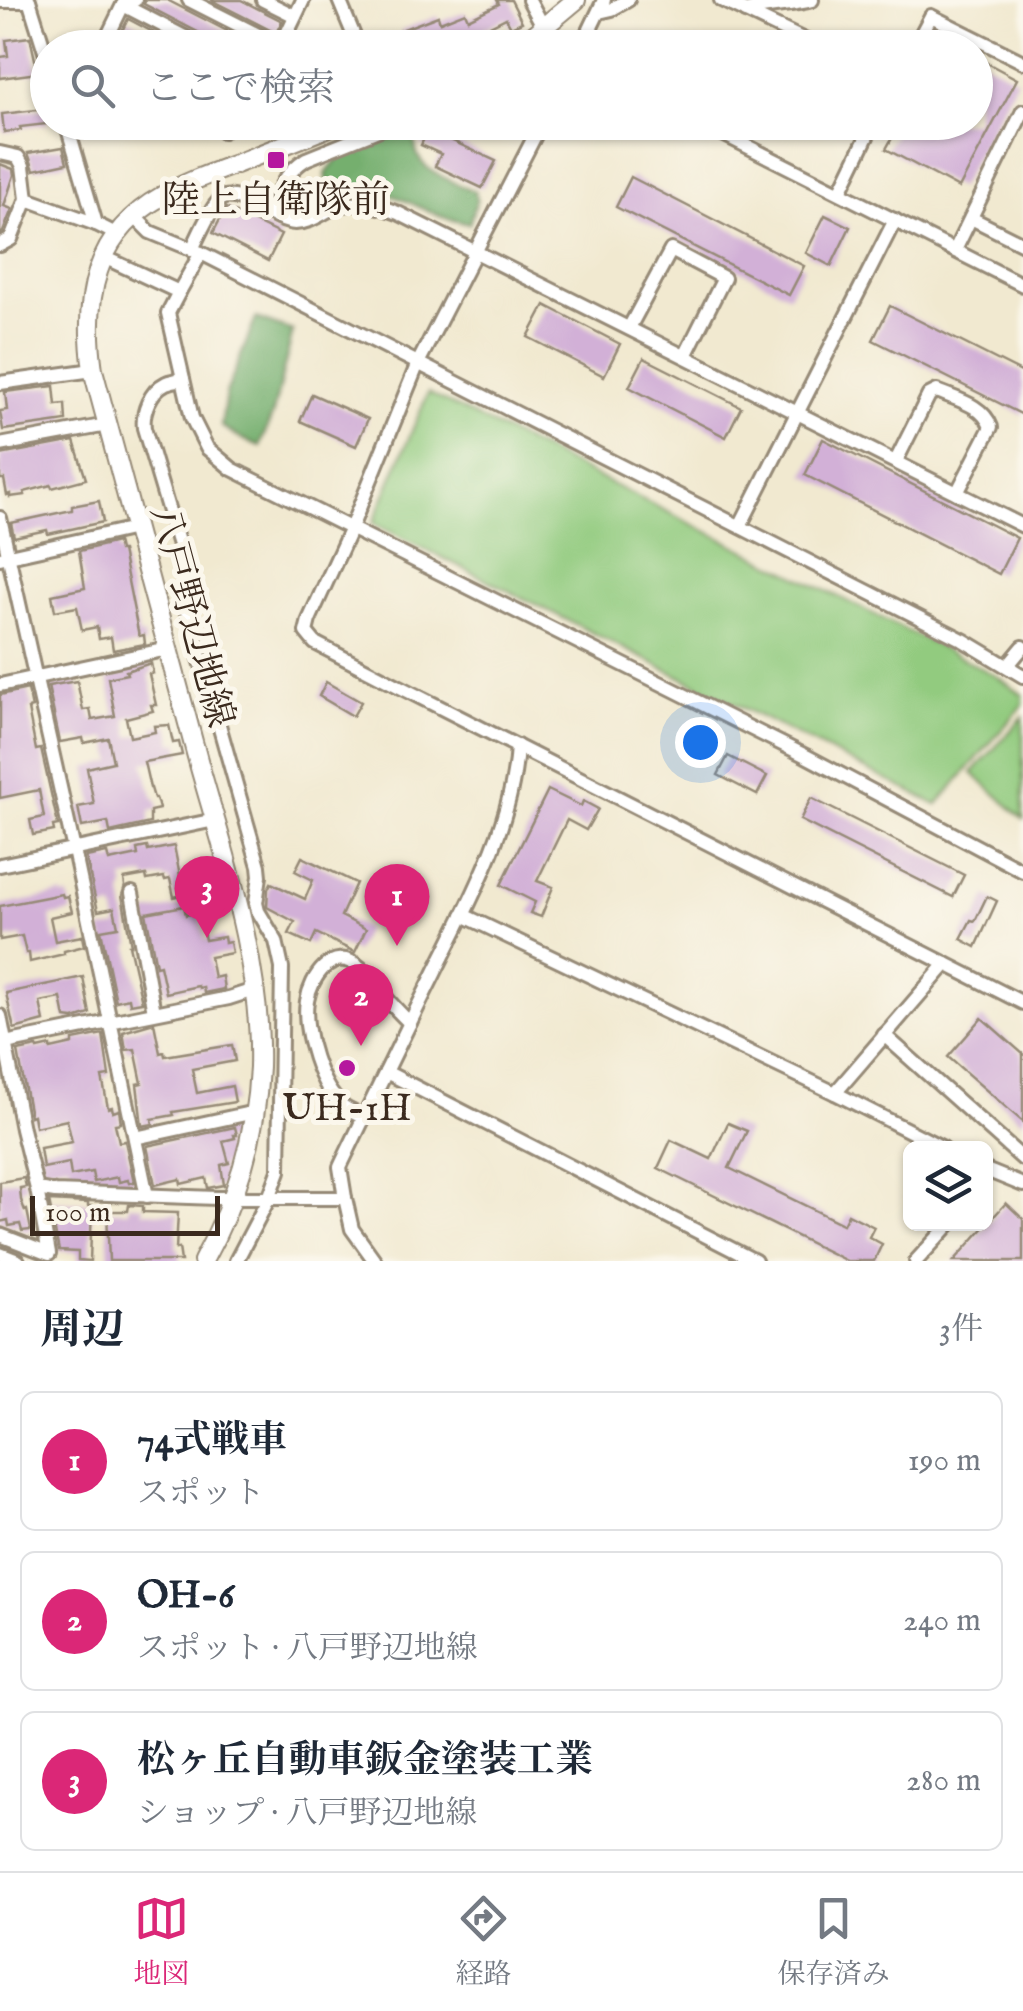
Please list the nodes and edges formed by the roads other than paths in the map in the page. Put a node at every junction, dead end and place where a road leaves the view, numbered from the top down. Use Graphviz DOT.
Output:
graph roads {
  1 [pos="29,0"];
  2 [pos="189,0"];
  3 [pos="263,0"];
  4 [pos="303,0"];
  5 [pos="340,0"];
  6 [pos="529,0"];
  7 [pos="576,0"];
  8 [pos="628,0"];
  9 [pos="721,0"];
  10 [pos="812,0"];
  11 [pos="0,2"];
  12 [pos="129,2"];
  13 [pos="601,6"];
  14 [pos="746,12"];
  15 [pos="295,16"];
  16 [pos="544,28"];
  17 [pos="38,30"];
  18 [pos="112,30"];
  19 [pos="176,30"];
  20 [pos="247,30"];
  21 [pos="288,30"];
  22 [pos="352,30"];
  23 [pos="541,30"];
  24 [pos="590,30"];
  25 [pos="784,30"];
  26 [pos="924,30"];
  27 [pos="959,30"];
  28 [pos="993,47"];
  29 [pos="1023,62"];
  30 [pos="1023,111"];
  31 [pos="71,140"];
  32 [pos="294,140"];
  33 [pos="353,140"];
  34 [pos="533,140"];
  35 [pos="735,140"];
  36 [pos="865,140"];
  37 [pos="0,154"];
  38 [pos="840,192"];
  39 [pos="27,198"];
  40 [pos="268,214"];
  41 [pos="134,216"];
  42 [pos="971,218"];
  43 [pos="895,220"];
  44 [pos="96,224"];
  45 [pos="116,234"];
  46 [pos="1023,244"];
  47 [pos="0,245"];
  48 [pos="955,250"];
  49 [pos="196,251"];
  50 [pos="476,252"];
  51 [pos="104,257"];
  52 [pos="1023,285"];
  53 [pos="179,292"];
  54 [pos="629,328"];
  55 [pos="685,356"];
  56 [pos="418,363"];
  57 [pos="92,370"];
  58 [pos="183,379"];
  59 [pos="0,383"];
  60 [pos="797,411"];
  61 [pos="107,425"];
  62 [pos="0,445"];
  63 [pos="896,461"];
  64 [pos="958,493"];
  65 [pos="0,518"];
  66 [pos="740,526"];
  67 [pos="1023,526"];
  68 [pos="134,528"];
  69 [pos="352,528"];
  70 [pos="5,557"];
  71 [pos="1023,647"];
  72 [pos="168,649"];
  73 [pos="1008,665"];
  74 [pos="1023,676"];
  75 [pos="35,678"];
  76 [pos="0,685"];
  77 [pos="518,746"];
  78 [pos="215,820"];
  79 [pos="74,850"];
  80 [pos="0,865"];
  81 [pos="1023,870"];
  82 [pos="132,893"];
  83 [pos="463,915"];
  84 [pos="946,964"];
  85 [pos="254,990"];
  86 [pos="1023,1003"];
  87 [pos="154,1012"];
  88 [pos="0,1016"];
  89 [pos="111,1022"];
  90 [pos="410,1023"];
  91 [pos="884,1035"];
  92 [pos="3,1044"];
  93 [pos="386,1072"];
  94 [pos="835,1093"];
  95 [pos="255,1112"];
  96 [pos="364,1118"];
  97 [pos="135,1138"];
  98 [pos="929,1141"];
  99 [pos="1023,1158"];
  100 [pos="993,1178"];
  101 [pos="1023,1186"];
  102 [pos="37,1189"];
  103 [pos="147,1196"];
  104 [pos="234,1197"];
  105 [pos="269,1198"];
  106 [pos="344,1198"];
  107 [pos="944,1231"];
  108 [pos="0,1235"];
  109 [pos="0,1254"];
  110 [pos="18,1261"];
  111 [pos="203,1261"];
  112 [pos="236,1261"];
  113 [pos="375,1261"];
  114 [pos="755,1261"];
  115 [pos="916,1261"];
  1 -- 11 [label="street"];
  1 -- 17 [label="street"];
  2 -- 20 [label="street"];
  3 -- 15 [label="street"];
  4 -- 15 [label="street"];
  5 -- 22 [label="street"];
  6 -- 16 [label="street"];
  7 -- 16 [label="main road"];
  8 -- 13 [label="street"];
  9 -- 14 [label="street"];
  10 -- 14 [label="street"];
  12 -- 18 [label="street"];
  12 -- 19 [label="street"];
  13 -- 24 [label="street"];
  14 -- 25 [label="street"];
  15 -- 21 [label="street"];
  16 -- 23 [label="main road"];
  26 -- 27 [label="street"];
  28 -- 29 [label="street"];
  30 -- 42 [label="street"];
  31 -- 44 [label="street"];
  32 -- 41 [label="main road, 八戸野辺地線"];
  33 -- 40 [label="street"];
  34 -- 50 [label="street"];
  35 -- 38 [label="street"];
  36 -- 38 [label="street"];
  37 -- 39 [label="street"];
  38 -- 43 [label="street"];
  39 -- 44 [label="street"];
  39 -- 47 [label="street"];
  40 -- 49 [label="street"];
  40 -- 50 [label="street"];
  41 -- 45 [label="main road, 八戸野辺地線"];
  41 -- 49 [label="street"];
  42 -- 46 [label="street"];
  42 -- 48 [label="street"];
  43 -- 48 [label="street"];
  43 -- 60 [label="street"];
  44 -- 45 [label="street"];
  45 -- 51 [label="main road, 八戸野辺地線"];
  48 -- 52 [label="street"];
  49 -- 53 [label="street"];
  49 -- 56 [label="street"];
  50 -- 54 [label="street"];
  50 -- 56 [label="street"];
  51 -- 53 [label="street"];
  51 -- 57 [label="main road, 八戸野辺地線"];
  53 -- 58 [label="street"];
  54 -- 55 [label="street"];
  54 -- 55 [label="street"];
  55 -- 60 [label="street"];
  56 -- 66 [label="street"];
  56 -- 69 [label="street"];
  57 -- 59 [label="street"];
  57 -- 61 [label="main road, 八戸野辺地線"];
  58 -- 69 [label="street"];
  58 -- 105 [label="street"];
  60 -- 63 [label="street"];
  60 -- 66 [label="street"];
  61 -- 62 [label="street"];
  61 -- 68 [label="main road, 八戸野辺地線"];
  63 -- 64 [label="street"];
  63 -- 64 [label="street"];
  64 -- 67 [label="street"];
  65 -- 70 [label="street"];
  66 -- 73 [label="street"];
  68 -- 70 [label="street"];
  68 -- 72 [label="main road, 八戸野辺地線"];
  69 -- 77 [label="street"];
  69 -- 81 [label="street"];
  70 -- 75 [label="street"];
  71 -- 73 [label="street"];
  72 -- 75 [label="street"];
  72 -- 78 [label="main road, 八戸野辺地線"];
  73 -- 74 [label="street"];
  75 -- 76 [label="street"];
  75 -- 79 [label="street"];
  77 -- 83 [label="street"];
  77 -- 84 [label="street"];
  78 -- 79 [label="street"];
  78 -- 85 [label="main road, 八戸野辺地線"];
  79 -- 80 [label="street"];
  79 -- 89 [label="street"];
  82 -- 87 [label="street"];
  83 -- 90 [label="street"];
  83 -- 94 [label="street"];
  84 -- 86 [label="street"];
  84 -- 91 [label="street"];
  85 -- 87 [label="street"];
  85 -- 95 [label="main road, 八戸野辺地線"];
  87 -- 89 [label="street"];
  88 -- 92 [label="street"];
  89 -- 92 [label="street"];
  89 -- 97 [label="street"];
  90 -- 93 [label="street"];
  90 -- 96 [label="street"];
  91 -- 94 [label="street"];
  91 -- 99 [label="street"];
  92 -- 102 [label="street"];
  93 -- 96 [label="street"];
  93 -- 114 [label="street"];
  94 -- 98 [label="street"];
  95 -- 97 [label="street"];
  95 -- 104 [label="main road, 八戸野辺地線"];
  96 -- 106 [label="street"];
  97 -- 103 [label="street"];
  100 -- 101 [label="street"];
  102 -- 103 [label="street"];
  102 -- 108 [label="street"];
  103 -- 104 [label="street"];
  104 -- 105 [label="street"];
  104 -- 111 [label="main road, 八戸野辺地線"];
  105 -- 106 [label="street"];
  105 -- 112 [label="street"];
  106 -- 113 [label="street"];
  107 -- 115 [label="street"];
  109 -- 110 [label="street"];
}
